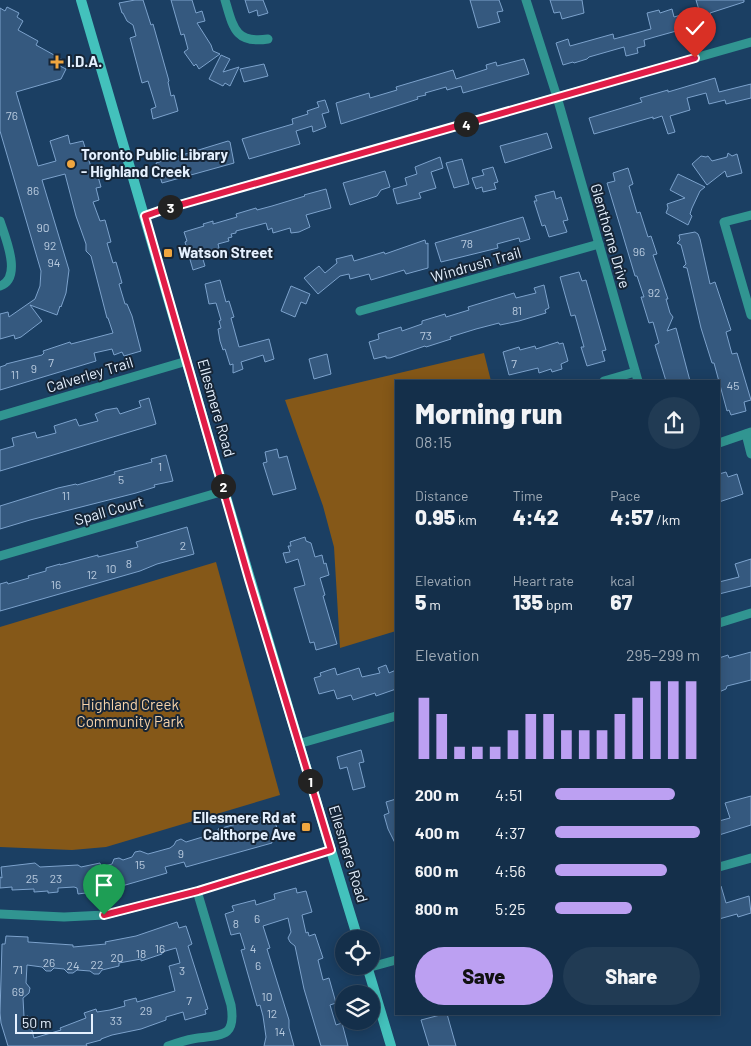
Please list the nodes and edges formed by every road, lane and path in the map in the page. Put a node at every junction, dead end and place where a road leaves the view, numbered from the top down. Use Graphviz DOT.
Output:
graph roads {
  1 [pos="80,0"];
  2 [pos="225,0"];
  3 [pos="526,0"];
  4 [pos="268,39"];
  5 [pos="751,42"];
  6 [pos="556,97"];
  7 [pos="751,215"];
  8 [pos="145,216"];
  9 [pos="0,221"];
  10 [pos="599,244"];
  11 [pos="0,286"];
  12 [pos="360,311"];
  13 [pos="751,315"];
  14 [pos="187,361"];
  15 [pos="637,377"];
  16 [pos="612,380"];
  17 [pos="0,416"];
  18 [pos="749,433"];
  19 [pos="720,443"];
  20 [pos="751,454"];
  21 [pos="224,491"];
  22 [pos="0,556"];
  23 [pos="751,613"];
  24 [pos="720,623"];
  25 [pos="395,716"];
  26 [pos="298,744"];
  27 [pos="331,850"];
  28 [pos="751,858"];
  29 [pos="720,867"];
  30 [pos="198,891"];
  31 [pos="0,914"];
  32 [pos="355,930"];
  33 [pos="395,960"];
  34 [pos="380,964"];
  35 [pos="370,975"];
  36 [pos="168,1046"];
  37 [pos="392,1046"];
  1 -- 8 [label="main road, Ellesmere Road"];
  2 -- 4 [label="street"];
  3 -- 6 [label="street, Glenthorne Drive"];
  5 -- 6 [label="street"];
  6 -- 8 [label="street"];
  6 -- 10 [label="street, Glenthorne Drive"];
  7 -- 13 [label="street"];
  8 -- 14 [label="main road, Ellesmere Road"];
  9 -- 11 [label="street"];
  10 -- 12 [label="street, Windrush Trail"];
  10 -- 15 [label="street, Glenthorne Drive"];
  14 -- 17 [label="street, Calverley Trail"];
  14 -- 21 [label="main road, Ellesmere Road"];
  15 -- 16 [label="street"];
  18 -- 19 [label="street"];
  18 -- 20 [label="street"];
  21 -- 22 [label="street, Spall Court"];
  21 -- 26 [label="main road, Ellesmere Road"];
  23 -- 24 [label="street"];
  25 -- 26 [label="street"];
  26 -- 27 [label="main road, Ellesmere Road"];
  27 -- 30 [label="street"];
  27 -- 32 [label="main road, Ellesmere Road"];
  28 -- 29 [label="street"];
  30 -- 31 [label="street"];
  30 -- 36 [label="street"];
  33 -- 34 [label="street"];
  35 -- 37 [label="main road"];
}
